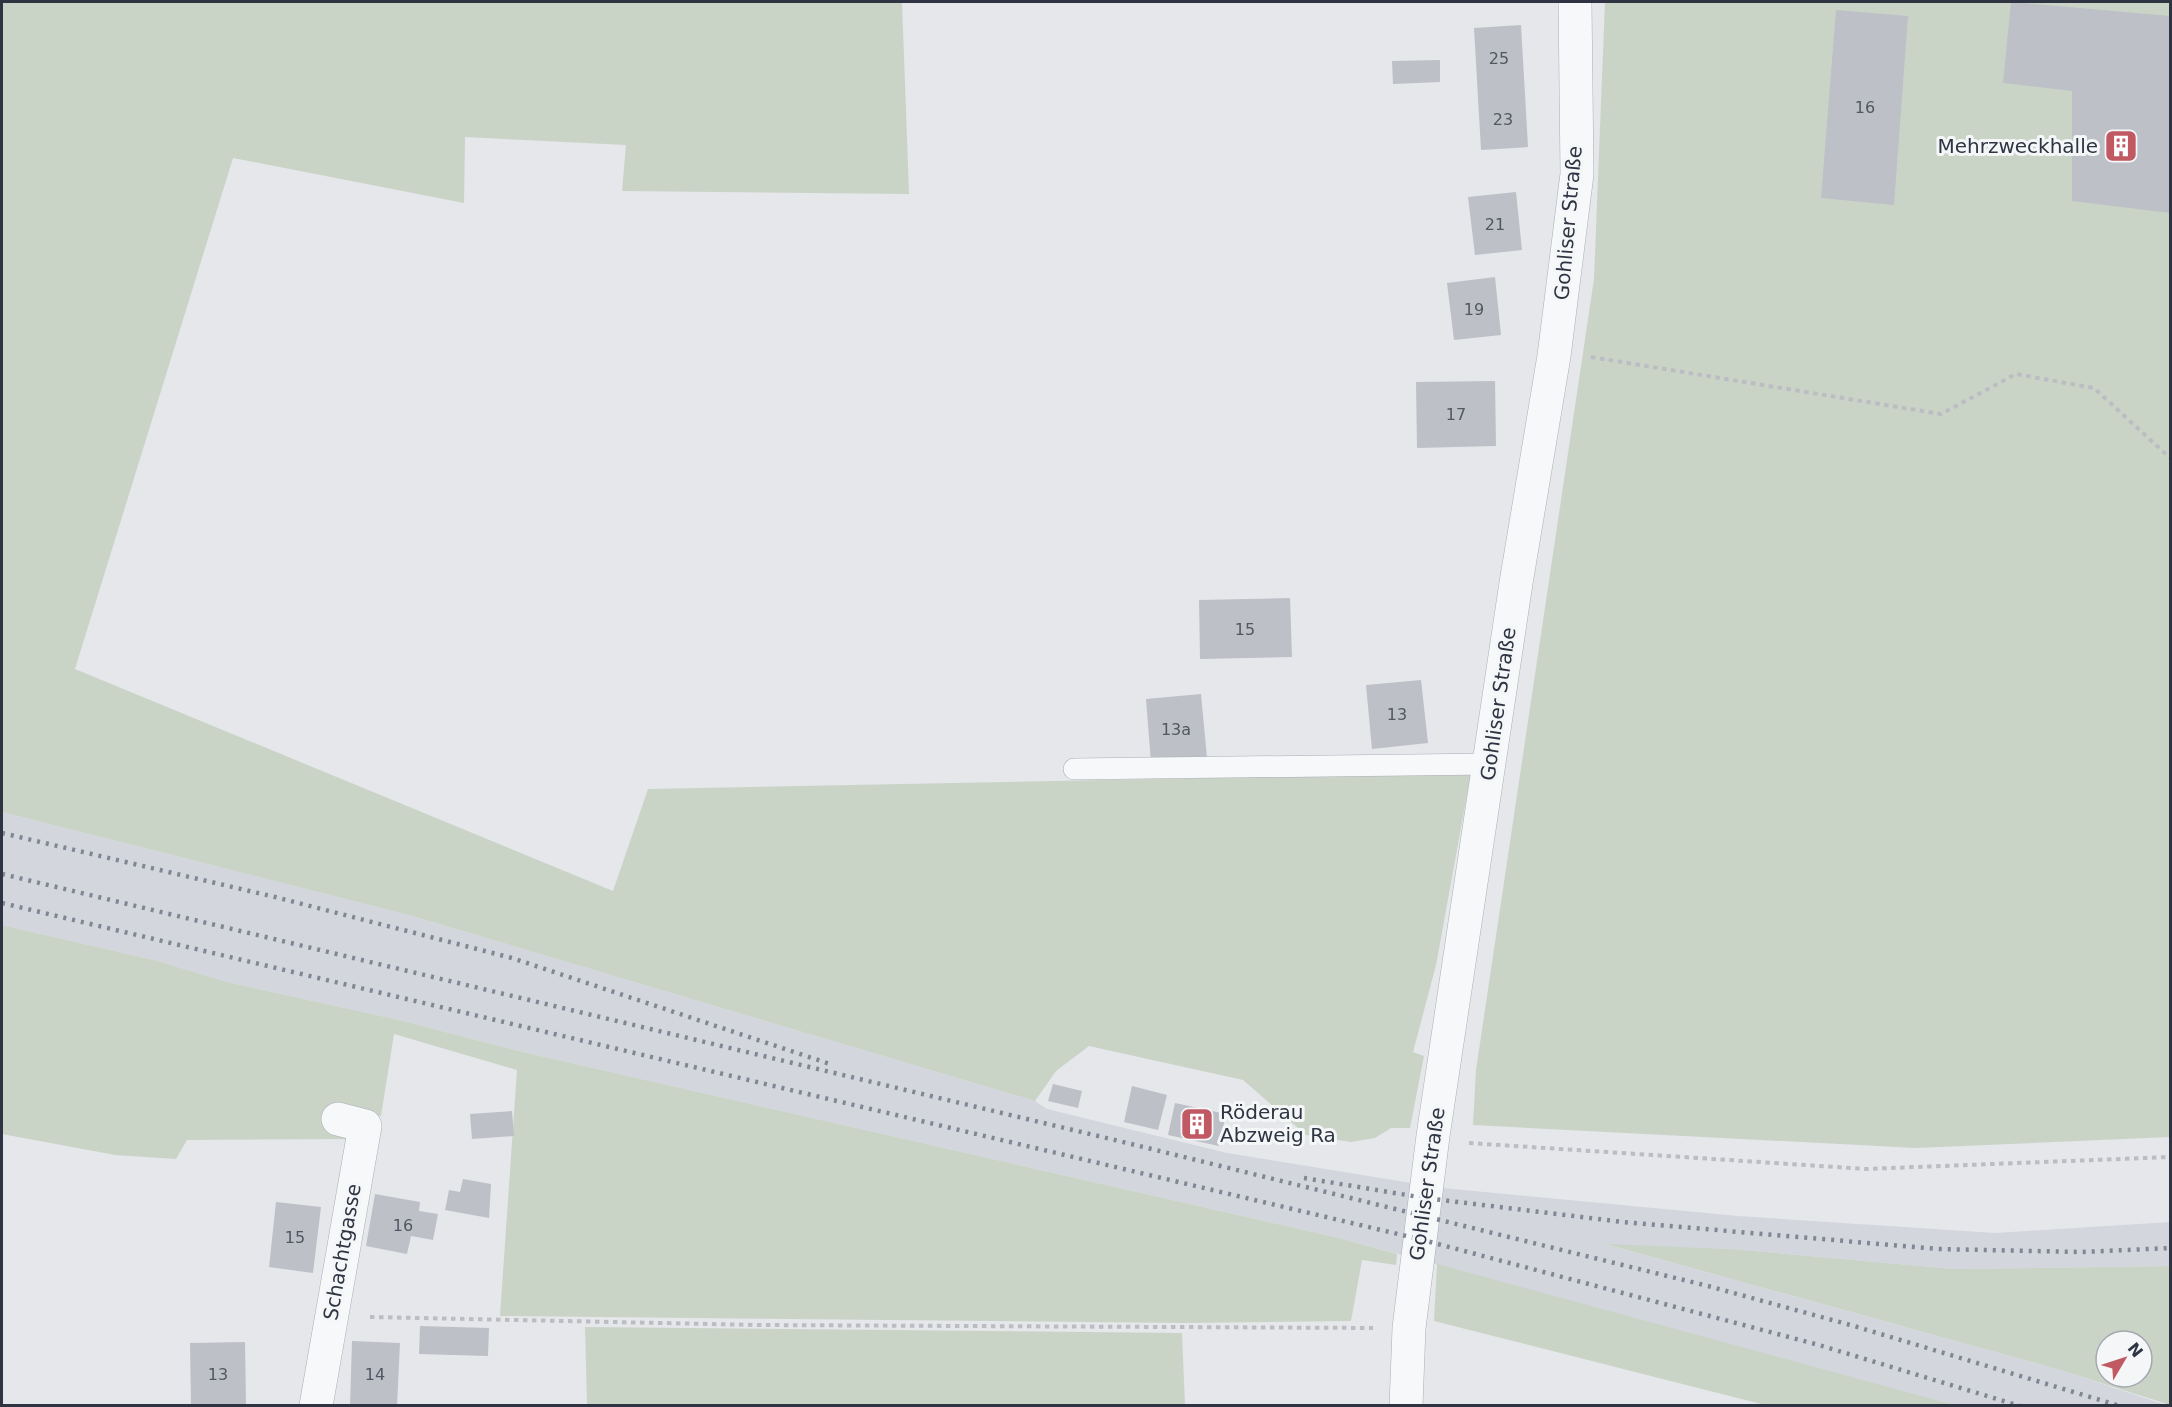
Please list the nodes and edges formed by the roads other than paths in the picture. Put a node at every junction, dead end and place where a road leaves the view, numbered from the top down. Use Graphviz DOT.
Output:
graph roads {
  1 [pos="1575,2"];
  2 [pos="1489,764"];
  3 [pos="1074,769"];
  4 [pos="338,1119"];
  5 [pos="316,1406"];
  6 [pos="1406,1406"];
  1 -- 2 [label="street, Gohliser Straße"];
  2 -- 3 [label="lane"];
  2 -- 6 [label="street, Gohliser Straße"];
  4 -- 5 [label="street, Schachtgasse"];
}
